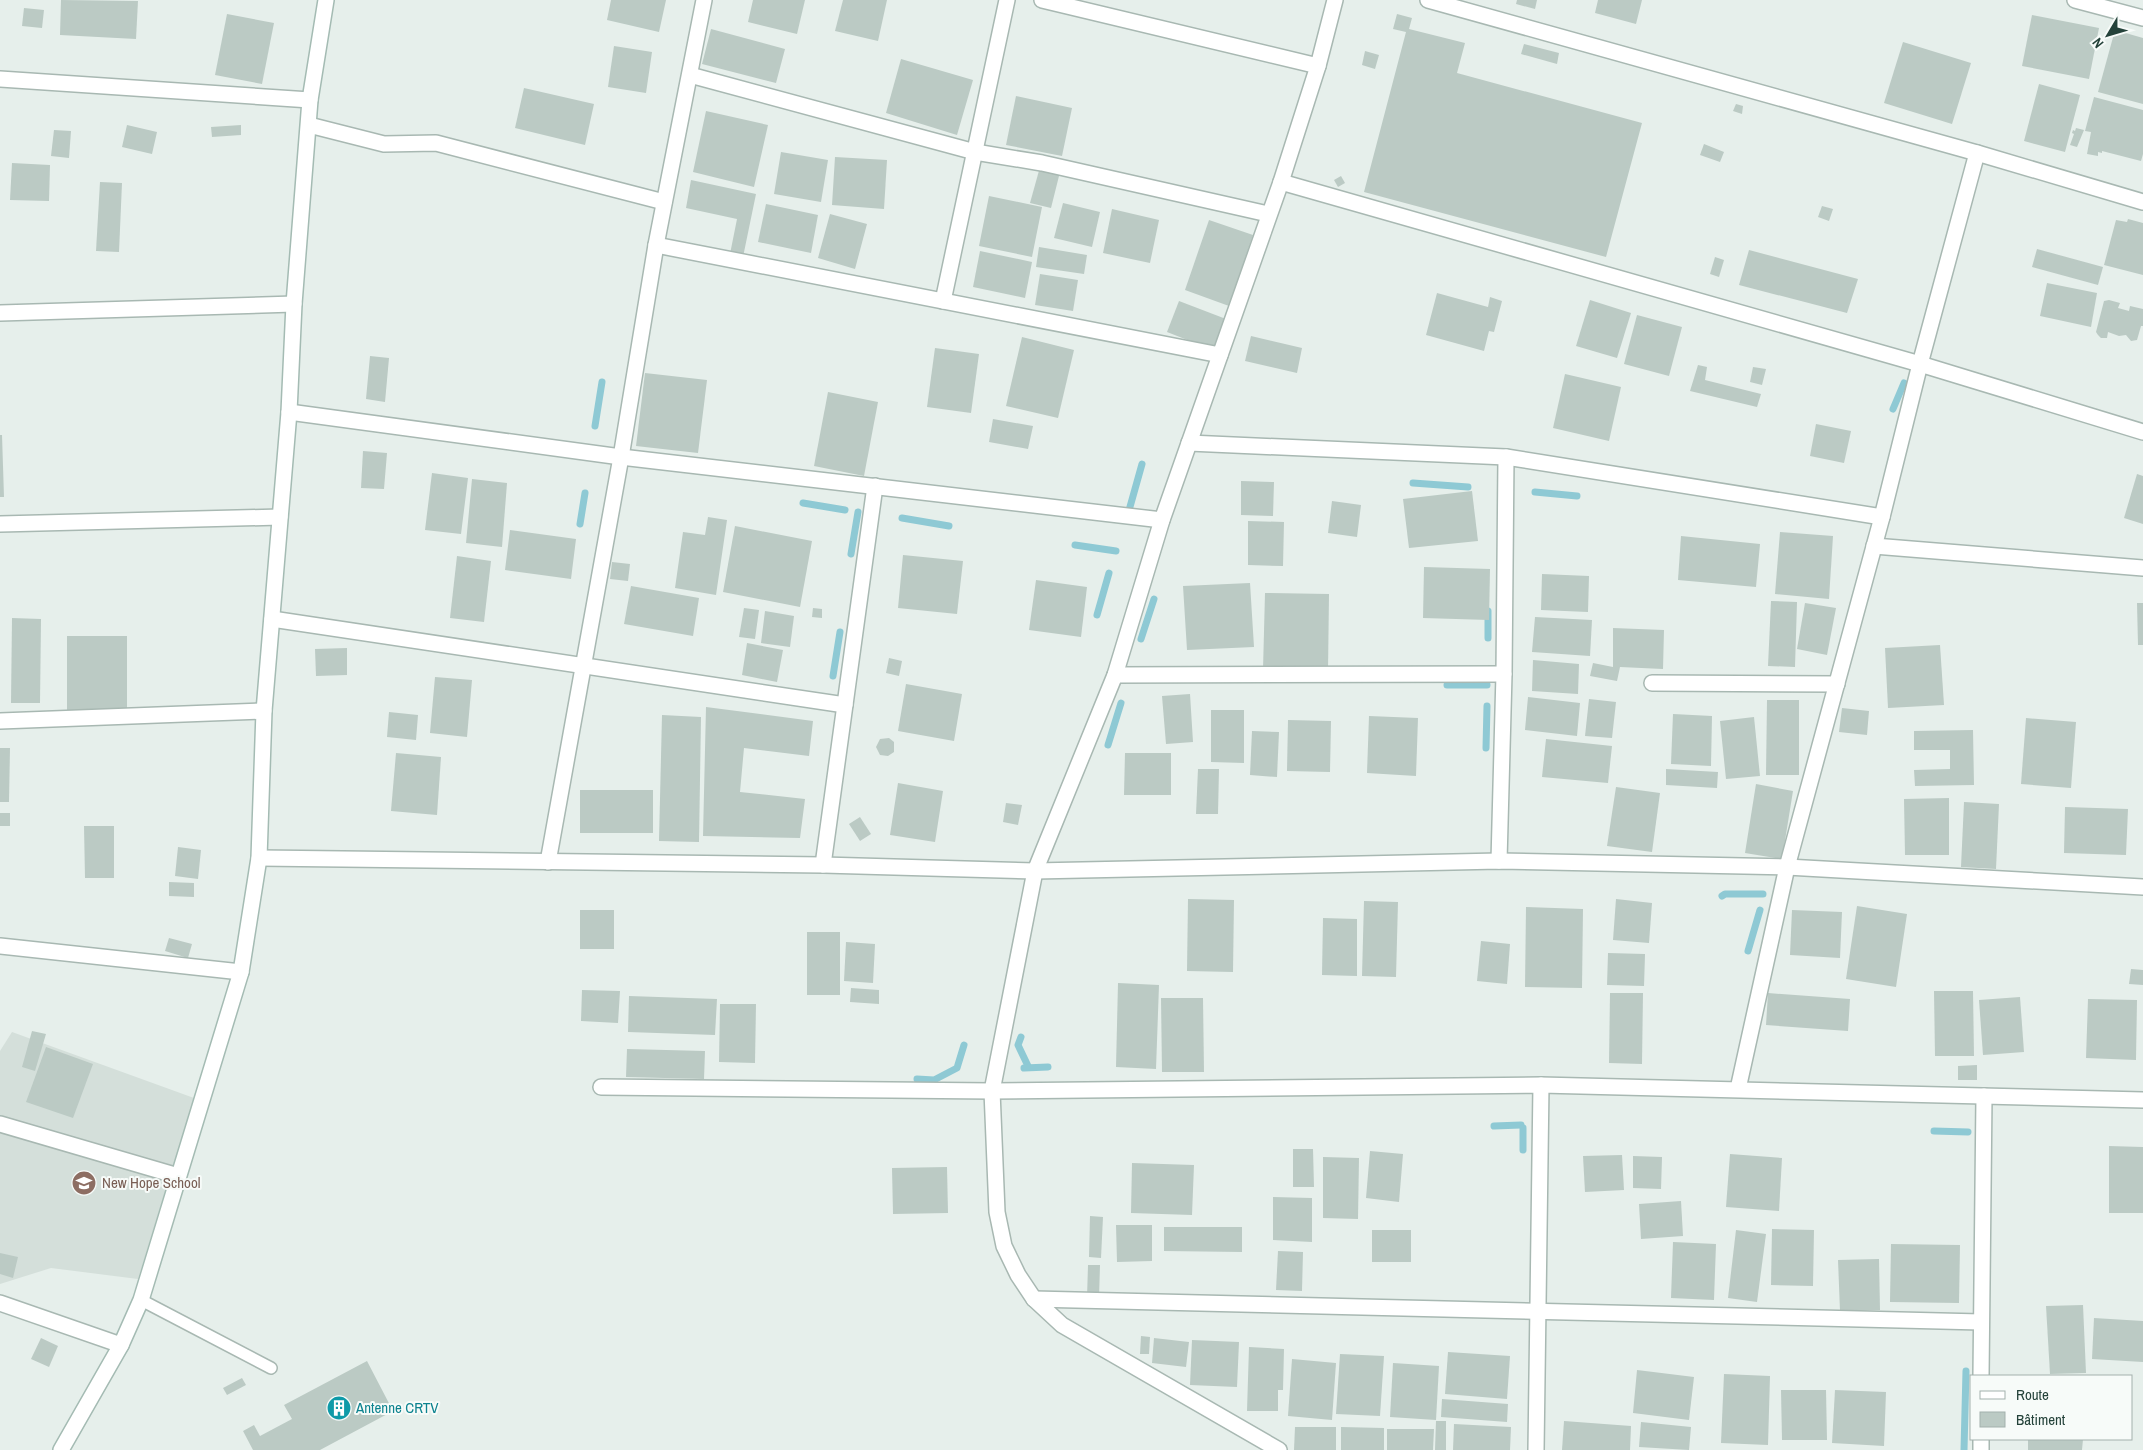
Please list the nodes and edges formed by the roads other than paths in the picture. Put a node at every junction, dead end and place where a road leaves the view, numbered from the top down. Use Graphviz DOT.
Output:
graph roads {
  1 [pos="326,0"];
  2 [pos="704,0"];
  3 [pos="1007,0"];
  4 [pos="1042,0"];
  5 [pos="1335,0"];
  6 [pos="1428,0"];
  7 [pos="2075,0"];
  8 [pos="2143,18"];
  9 [pos="1318,66"];
  10 [pos="690,75"];
  11 [pos="0,78"];
  12 [pos="310,100"];
  13 [pos="308,125"];
  14 [pos="975,152"];
  15 [pos="1977,153"];
  16 [pos="1281,182"];
  17 [pos="664,202"];
  18 [pos="2143,202"];
  19 [pos="1268,214"];
  20 [pos="656,246"];
  21 [pos="943,301"];
  22 [pos="294,304"];
  23 [pos="0,313"];
  24 [pos="1220,354"];
  25 [pos="1920,364"];
  26 [pos="289,412"];
  27 [pos="2143,432"];
  28 [pos="1189,443"];
  29 [pos="622,457"];
  30 [pos="1506,457"];
  31 [pos="875,486"];
  32 [pos="280,517"];
  33 [pos="1882,517"];
  34 [pos="1162,520"];
  35 [pos="0,524"];
  36 [pos="1874,546"];
  37 [pos="2143,568"];
  38 [pos="272,619"];
  39 [pos="584,665"];
  40 [pos="1504,674"];
  41 [pos="1114,675"];
  42 [pos="1652,683"];
  43 [pos="1837,684"];
  44 [pos="845,705"];
  45 [pos="264,712"];
  46 [pos="0,721"];
  47 [pos="259,858"];
  48 [pos="1500,861"];
  49 [pos="548,862"];
  50 [pos="823,865"];
  51 [pos="1787,867"];
  52 [pos="1034,870"];
  53 [pos="2143,887"];
  54 [pos="0,946"];
  55 [pos="241,972"];
  56 [pos="1541,1085"];
  57 [pos="601,1087"];
  58 [pos="1738,1089"];
  59 [pos="992,1091"];
  60 [pos="1984,1096"];
  61 [pos="2143,1100"];
  62 [pos="0,1124"];
  63 [pos="178,1176"];
  64 [pos="1034,1299"];
  65 [pos="141,1300"];
  66 [pos="0,1303"];
  67 [pos="1539,1311"];
  68 [pos="1981,1322"];
  69 [pos="121,1345"];
  70 [pos="271,1368"];
  71 [pos="1981,1375"];
  72 [pos="61,1450"];
  73 [pos="1279,1450"];
  74 [pos="1536,1450"];
  1 -- 12 [label="street"];
  2 -- 10 [label="street"];
  3 -- 14 [label="street"];
  4 -- 9 [label="street"];
  5 -- 9 [label="street"];
  6 -- 15 [label="street"];
  7 -- 8 [label="street"];
  9 -- 16 [label="street"];
  10 -- 14 [label="street"];
  10 -- 17 [label="street"];
  11 -- 12 [label="street"];
  12 -- 13 [label="street"];
  13 -- 17 [label="street"];
  13 -- 22 [label="street"];
  14 -- 19 [label="street"];
  14 -- 21 [label="street"];
  15 -- 18 [label="street"];
  15 -- 25 [label="street"];
  16 -- 19 [label="street"];
  16 -- 25 [label="street"];
  17 -- 20 [label="street"];
  19 -- 24 [label="street"];
  20 -- 21 [label="street"];
  20 -- 29 [label="street"];
  21 -- 24 [label="street"];
  22 -- 23 [label="street"];
  22 -- 26 [label="street"];
  24 -- 28 [label="street"];
  25 -- 27 [label="street"];
  25 -- 33 [label="street"];
  26 -- 29 [label="street"];
  26 -- 32 [label="street"];
  28 -- 30 [label="street"];
  28 -- 34 [label="street"];
  29 -- 31 [label="street"];
  29 -- 39 [label="street"];
  30 -- 33 [label="street"];
  30 -- 40 [label="street"];
  31 -- 34 [label="street"];
  31 -- 44 [label="street"];
  32 -- 35 [label="street"];
  32 -- 38 [label="street"];
  33 -- 36 [label="street"];
  34 -- 41 [label="street"];
  36 -- 37 [label="street"];
  36 -- 43 [label="street"];
  38 -- 39 [label="street"];
  38 -- 45 [label="street"];
  39 -- 44 [label="street"];
  39 -- 49 [label="street"];
  40 -- 41 [label="street"];
  40 -- 48 [label="street"];
  41 -- 52 [label="street"];
  42 -- 43 [label="street"];
  43 -- 51 [label="street"];
  44 -- 50 [label="street"];
  45 -- 46 [label="street"];
  45 -- 47 [label="street"];
  47 -- 49 [label="street"];
  47 -- 55 [label="street"];
  48 -- 51 [label="street"];
  48 -- 52 [label="street"];
  49 -- 50 [label="street"];
  50 -- 52 [label="street"];
  51 -- 53 [label="street"];
  51 -- 58 [label="street"];
  52 -- 59 [label="street"];
  54 -- 55 [label="street"];
  55 -- 63 [label="street"];
  56 -- 58 [label="street"];
  56 -- 59 [label="street"];
  56 -- 67 [label="street"];
  57 -- 59 [label="street"];
  58 -- 60 [label="street"];
  59 -- 64 [label="street"];
  60 -- 61 [label="street"];
  60 -- 68 [label="street"];
  62 -- 63 [label="street"];
  63 -- 65 [label="street"];
  64 -- 67 [label="street"];
  64 -- 73 [label="street"];
  65 -- 69 [label="street"];
  65 -- 70 [label="lane"];
  66 -- 69 [label="street"];
  67 -- 68 [label="street"];
  67 -- 74 [label="street"];
  68 -- 71 [label="street"];
  69 -- 72 [label="street"];
}
